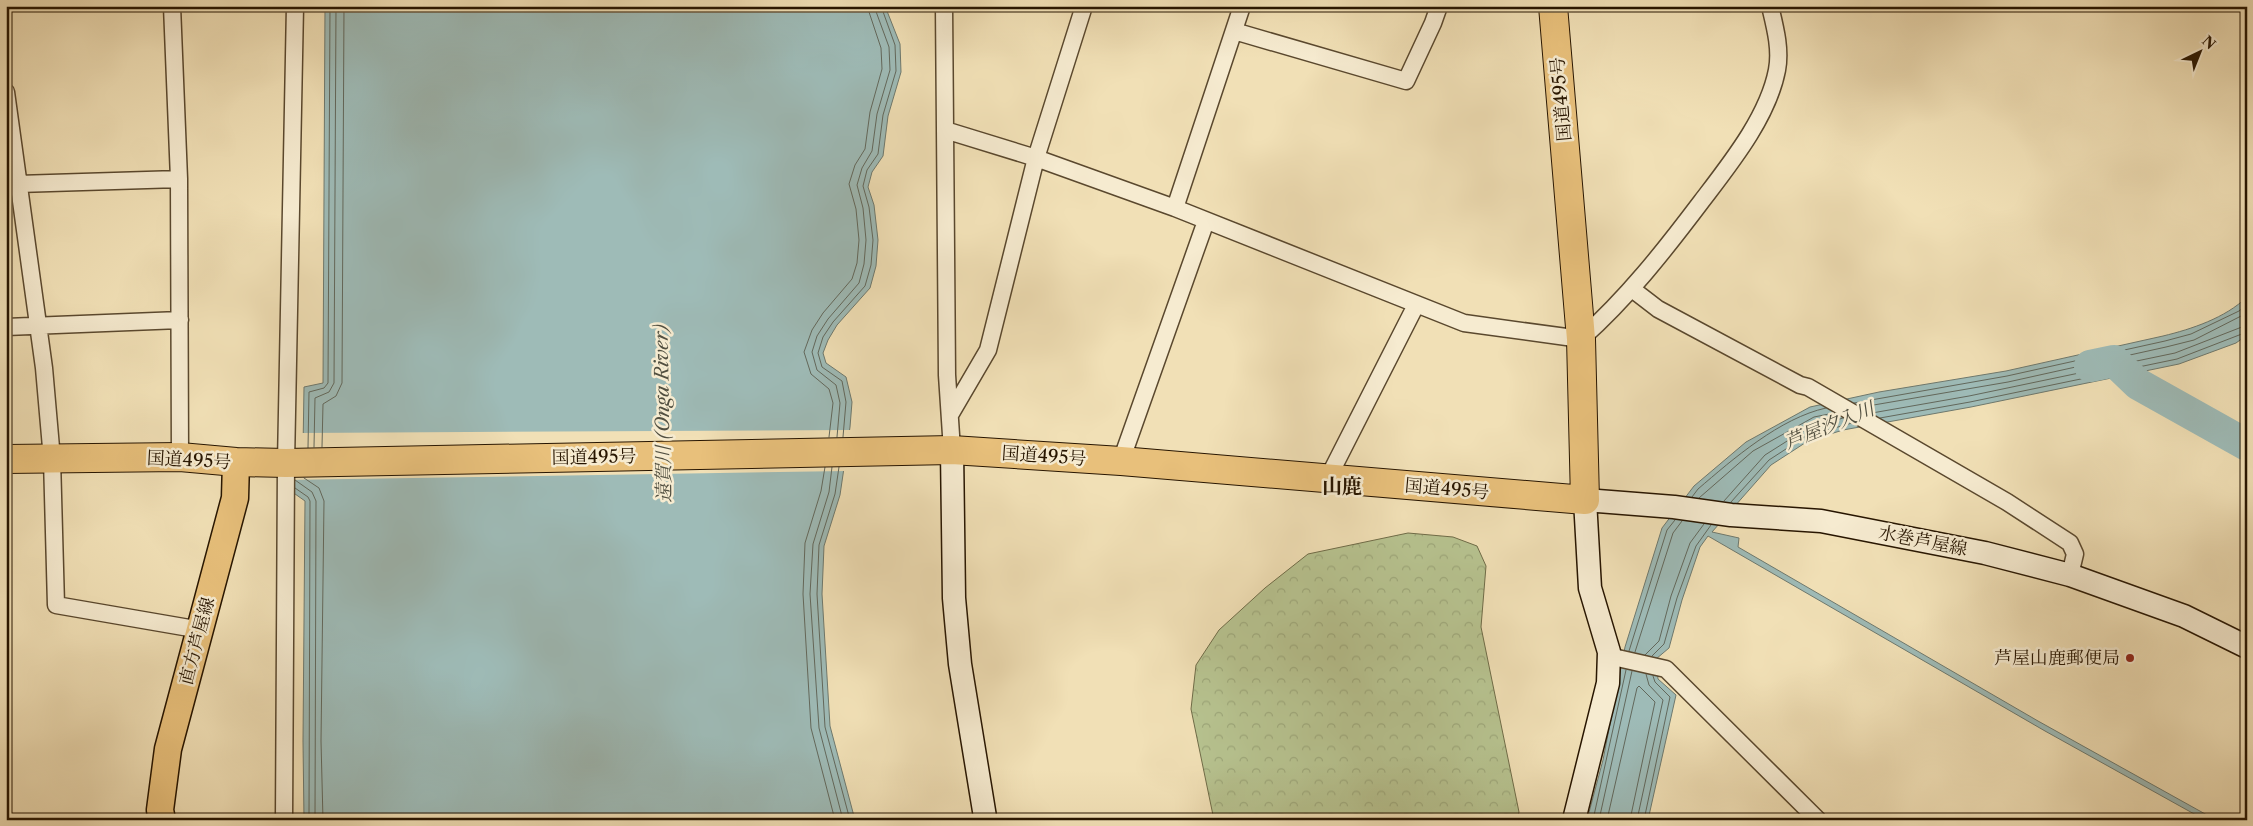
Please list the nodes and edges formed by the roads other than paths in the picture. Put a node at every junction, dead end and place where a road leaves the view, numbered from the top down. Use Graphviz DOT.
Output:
graph roads {
  1 [pos="172,6"];
  2 [pos="295,6"];
  3 [pos="944,6"];
  4 [pos="1084,6"];
  5 [pos="1242,6"];
  6 [pos="1439,6"];
  7 [pos="1553,6"];
  8 [pos="1770,6"];
  9 [pos="1234,31"];
  10 [pos="6,92"];
  11 [pos="945,130"];
  12 [pos="10,144"];
  13 [pos="1036,158"];
  14 [pos="179,179"];
  15 [pos="18,184"];
  16 [pos="1175,208"];
  17 [pos="1206,221"];
  18 [pos="1632,289"];
  19 [pos="1416,305"];
  20 [pos="180,320"];
  21 [pos="38,324"];
  22 [pos="6,327"];
  23 [pos="1581,339"];
  24 [pos="950,415"];
  25 [pos="952,450"];
  26 [pos="180,457"];
  27 [pos="52,458"];
  28 [pos="6,460"];
  29 [pos="1122,461"];
  30 [pos="236,462"];
  31 [pos="286,463"];
  32 [pos="1328,478"];
  33 [pos="1584,500"];
  34 [pos="2070,575"];
  35 [pos="201,630"];
  36 [pos="2247,647"];
  37 [pos="1611,655"];
  38 [pos="985,819"];
  39 [pos="162,820"];
  40 [pos="284,820"];
  41 [pos="1574,820"];
  42 [pos="1818,820"];
  1 -- 14 [label="street"];
  2 -- 31 [label="street"];
  3 -- 11 [label="street"];
  4 -- 13 [label="street"];
  5 -- 9 [label="street"];
  6 -- 9 [label="street"];
  7 -- 23 [label="highway, 国道495号"];
  8 -- 18 [label="street"];
  9 -- 16 [label="street"];
  10 -- 12 [label="street"];
  11 -- 13 [label="street"];
  11 -- 24 [label="street"];
  12 -- 15 [label="street"];
  13 -- 16 [label="street"];
  13 -- 24 [label="street"];
  14 -- 15 [label="street"];
  14 -- 20 [label="street"];
  15 -- 21 [label="street"];
  16 -- 17 [label="street"];
  17 -- 19 [label="street"];
  17 -- 29 [label="street"];
  18 -- 23 [label="street"];
  18 -- 34 [label="street"];
  19 -- 23 [label="street"];
  19 -- 32 [label="street"];
  20 -- 21 [label="street"];
  20 -- 26 [label="street"];
  21 -- 22 [label="street"];
  21 -- 27 [label="street"];
  23 -- 33 [label="highway, 国道495号"];
  24 -- 25 [label="street"];
  25 -- 29 [label="highway, 国道495号"];
  25 -- 31 [label="highway, 国道495号"];
  25 -- 38 [label="street"];
  26 -- 27 [label="highway, 国道495号"];
  26 -- 30 [label="highway, 国道495号"];
  27 -- 28 [label="highway, 国道495号"];
  27 -- 35 [label="street"];
  29 -- 32 [label="highway, 国道495号"];
  30 -- 31 [label="highway, 国道495号"];
  30 -- 35 [label="main road, 直方芦屋線"];
  31 -- 40 [label="street"];
  32 -- 33 [label="highway, 国道495号"];
  33 -- 34 [label="street, 水巻芦屋線"];
  33 -- 37 [label="street"];
  34 -- 36 [label="street, 水巻芦屋線"];
  35 -- 39 [label="main road, 直方芦屋線"];
  37 -- 41 [label="street"];
  37 -- 42 [label="street"];
}
